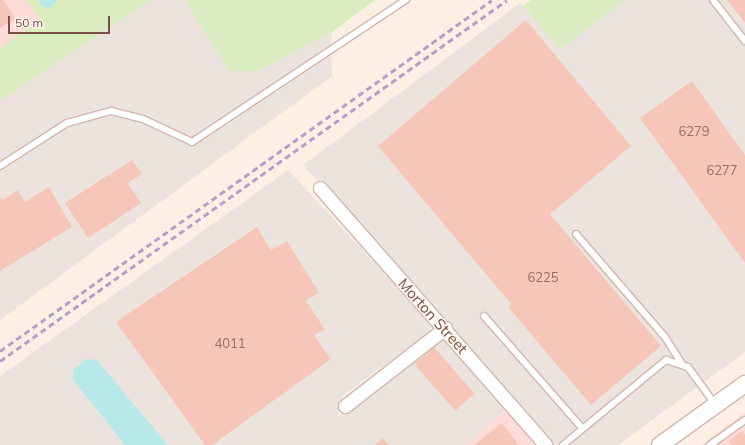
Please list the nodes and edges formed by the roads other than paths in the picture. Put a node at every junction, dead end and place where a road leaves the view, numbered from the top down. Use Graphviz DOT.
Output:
graph roads {
  1 [pos="406,0"];
  2 [pos="713,0"];
  3 [pos="745,41"];
  4 [pos="0,166"];
  5 [pos="320,188"];
  6 [pos="576,234"];
  7 [pos="484,316"];
  8 [pos="444,328"];
  9 [pos="682,364"];
  10 [pos="745,384"];
  11 [pos="716,405"];
  12 [pos="345,406"];
  13 [pos="745,420"];
  14 [pos="582,428"];
  15 [pos="546,445"];
  16 [pos="563,445"];
  17 [pos="660,445"];
  18 [pos="710,445"];
  1 -- 4 [label="lane"];
  2 -- 3 [label="lane"];
  5 -- 8 [label="street, Morton Street"];
  6 -- 9 [label="lane"];
  7 -- 14 [label="lane"];
  8 -- 12 [label="street"];
  8 -- 15 [label="street, Morton Street"];
  9 -- 11 [label="lane"];
  9 -- 14 [label="lane"];
  10 -- 11 [label="street"];
  11 -- 17 [label="street"];
  13 -- 18 [label="lane"];
  14 -- 16 [label="lane"];
}
